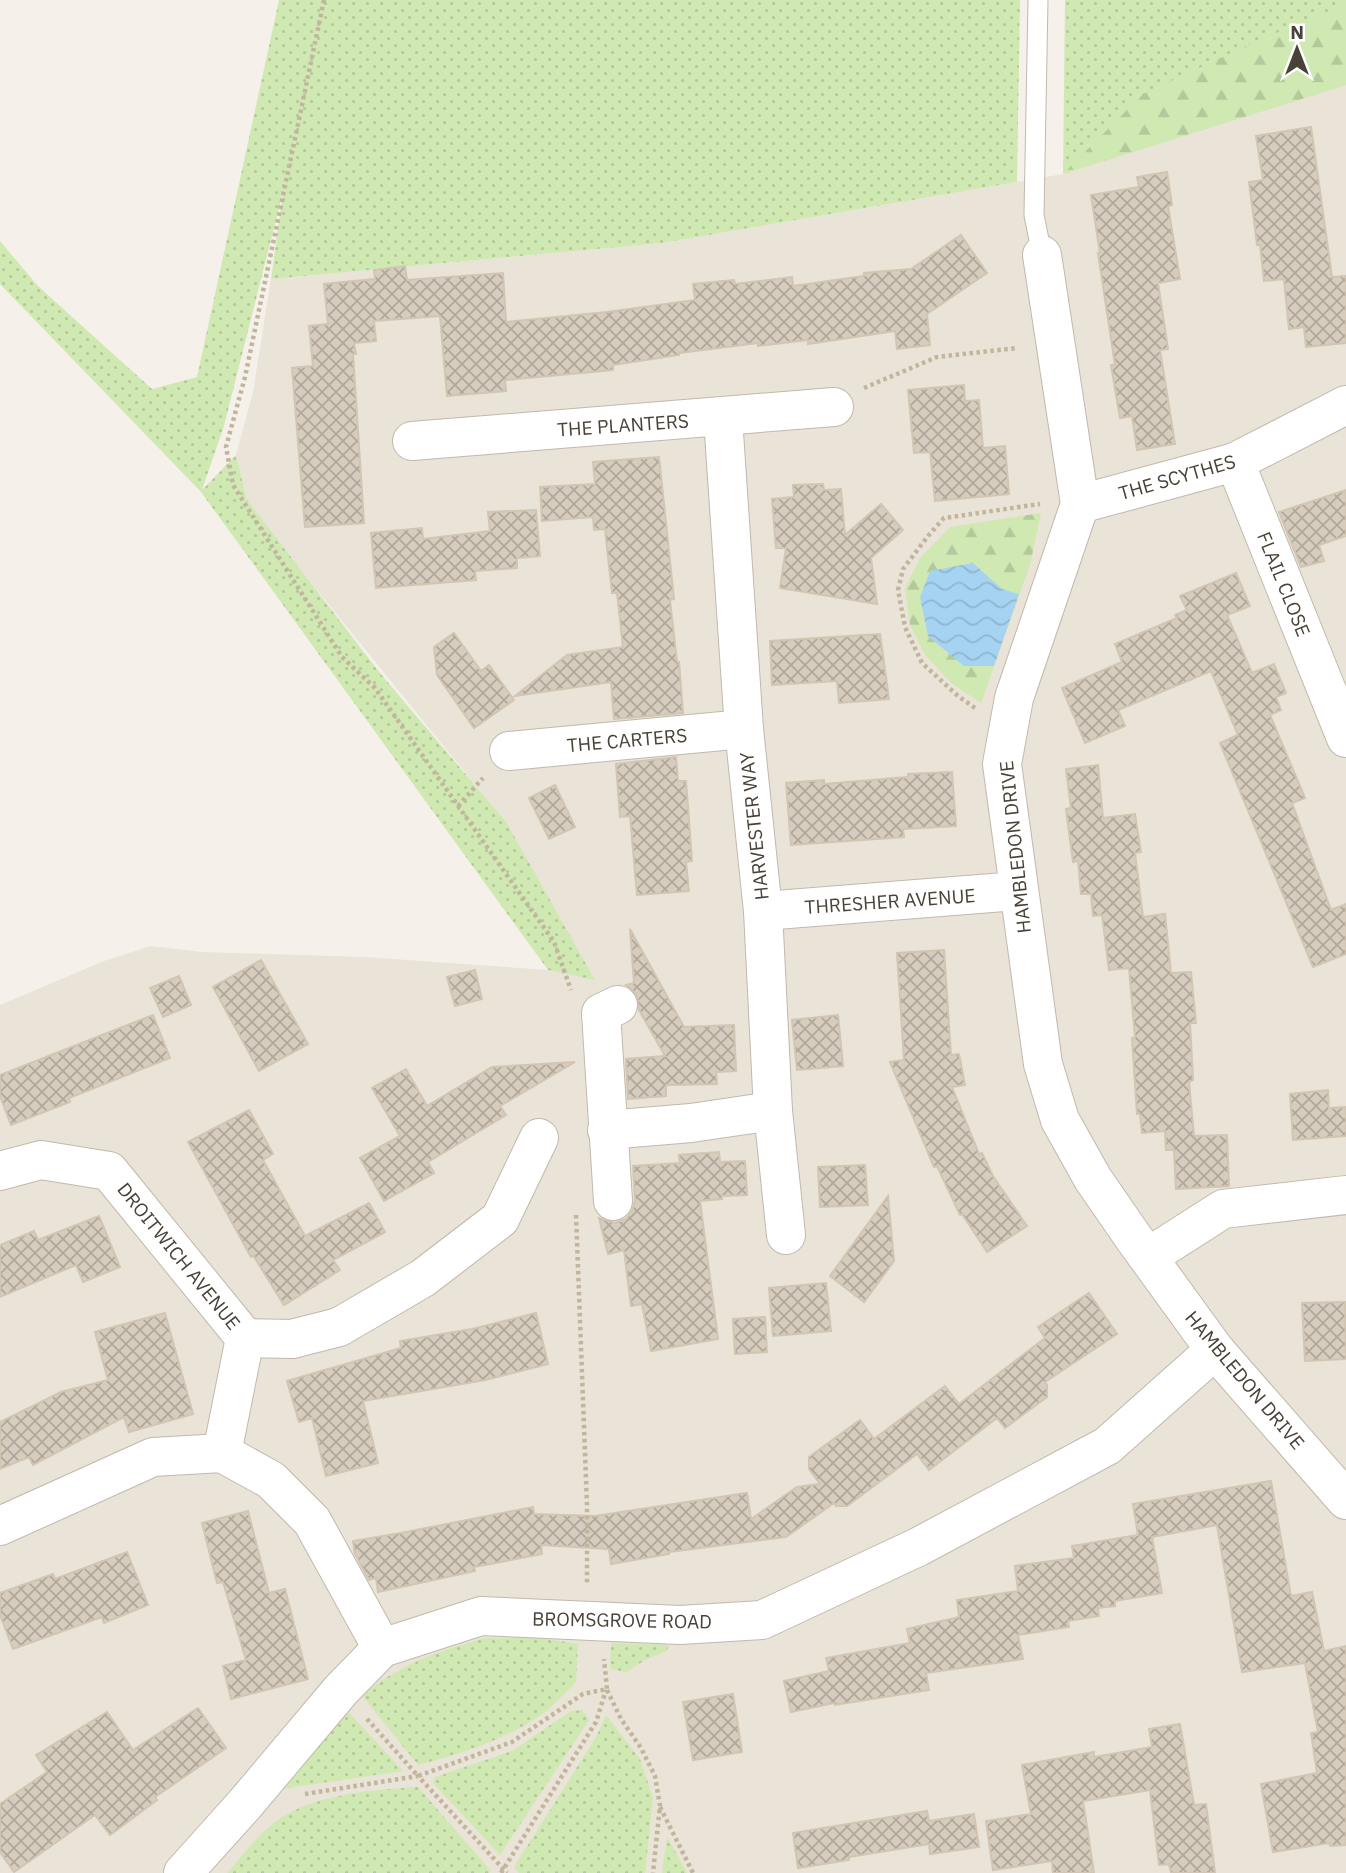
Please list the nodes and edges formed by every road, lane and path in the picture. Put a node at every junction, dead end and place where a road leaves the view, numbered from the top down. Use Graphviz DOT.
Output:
graph roads {
  1 [pos="324,0"];
  2 [pos="1038,0"];
  3 [pos="1042,254"];
  4 [pos="1056,344"];
  5 [pos="1346,405"];
  6 [pos="834,407"];
  7 [pos="723,418"];
  8 [pos="412,441"];
  9 [pos="1235,462"];
  10 [pos="1080,501"];
  11 [pos="1342,715"];
  12 [pos="744,729"];
  13 [pos="1008,729"];
  14 [pos="509,751"];
  15 [pos="1018,891"];
  16 [pos="763,911"];
  17 [pos="571,1002"];
  18 [pos="618,1005"];
  19 [pos="774,1111"];
  20 [pos="607,1130"];
  21 [pos="539,1138"];
  22 [pos="0,1171"];
  23 [pos="1346,1195"];
  24 [pos="594,1203"];
  25 [pos="786,1235"];
  26 [pos="1148,1257"];
  27 [pos="245,1338"];
  28 [pos="1215,1350"];
  29 [pos="222,1453"];
  30 [pos="1346,1500"];
  31 [pos="0,1526"];
  32 [pos="593,1620"];
  33 [pos="382,1648"];
  34 [pos="607,1689"];
  35 [pos="341,1690"];
  36 [pos="418,1776"];
  37 [pos="245,1804"];
  38 [pos="660,1806"];
  39 [pos="504,1872"];
  40 [pos="183,1873"];
  41 [pos="653,1873"];
  42 [pos="693,1873"];
  1 -- 17 [label="path"];
  2 -- 3 [label="lane"];
  3 -- 4 [label="street, HAMBLEDON DRIVE"];
  4 -- 6 [label="path"];
  4 -- 10 [label="street, HAMBLEDON DRIVE"];
  5 -- 9 [label="street, THE SCYTHES"];
  6 -- 7 [label="street, THE PLANTERS"];
  7 -- 8 [label="street, THE PLANTERS"];
  7 -- 12 [label="street, HARVESTER WAY"];
  9 -- 10 [label="street, THE SCYTHES"];
  9 -- 11 [label="street, FLAIL CLOSE"];
  10 -- 13 [label="street, HAMBLEDON DRIVE"];
  10 -- 13 [label="path"];
  12 -- 14 [label="street, THE CARTERS"];
  12 -- 16 [label="street, HARVESTER WAY"];
  13 -- 15 [label="street, HAMBLEDON DRIVE"];
  15 -- 16 [label="street, THRESHER AVENUE"];
  15 -- 26 [label="street, HAMBLEDON DRIVE"];
  16 -- 19 [label="street, HARVESTER WAY"];
  18 -- 20 [label="street"];
  19 -- 20 [label="street"];
  19 -- 25 [label="street, HARVESTER WAY"];
  20 -- 24 [label="street"];
  21 -- 27 [label="street"];
  22 -- 27 [label="street, DROITWICH AVENUE"];
  23 -- 26 [label="street"];
  24 -- 32 [label="path"];
  26 -- 28 [label="street, HAMBLEDON DRIVE"];
  27 -- 29 [label="street, DROITWICH AVENUE"];
  28 -- 30 [label="street, HAMBLEDON DRIVE"];
  28 -- 32 [label="street, BROMSGROVE ROAD"];
  29 -- 31 [label="street"];
  29 -- 33 [label="street"];
  32 -- 33 [label="street, BROMSGROVE ROAD"];
  32 -- 34 [label="path"];
  33 -- 35 [label="street, BROMSGROVE ROAD"];
  34 -- 36 [label="path"];
  34 -- 38 [label="path"];
  34 -- 39 [label="path"];
  35 -- 36 [label="path"];
  35 -- 37 [label="street, BROMSGROVE ROAD"];
  36 -- 37 [label="path"];
  36 -- 39 [label="path"];
  37 -- 40 [label="street, BROMSGROVE ROAD"];
  38 -- 41 [label="path"];
  38 -- 42 [label="path"];
}
